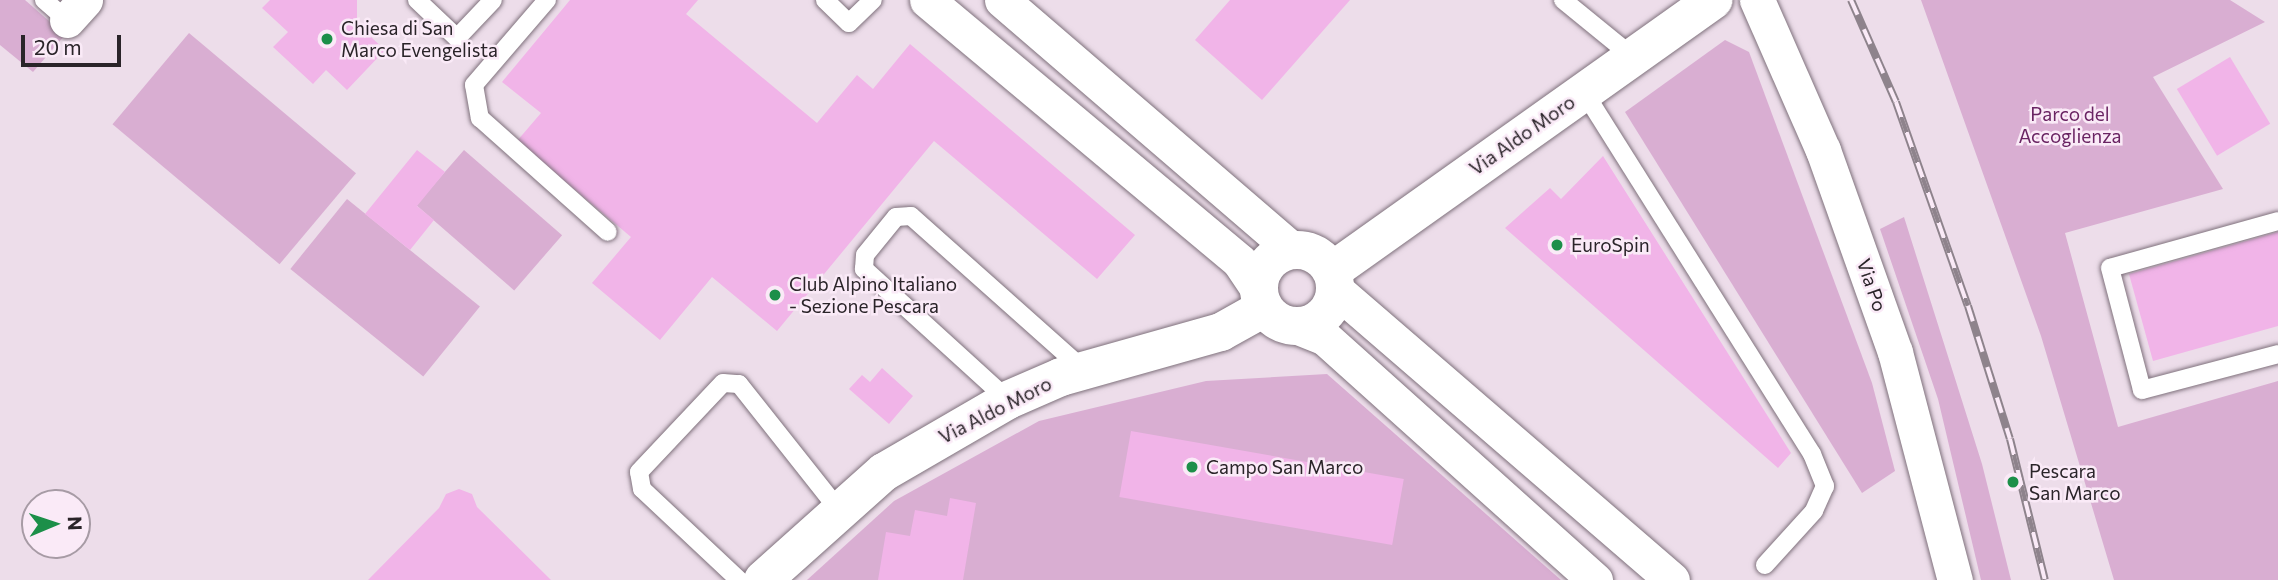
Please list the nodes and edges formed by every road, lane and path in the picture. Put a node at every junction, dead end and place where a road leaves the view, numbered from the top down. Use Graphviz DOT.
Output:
graph roads {
  1 [pos="418,0"];
  2 [pos="493,0"];
  3 [pos="547,0"];
  4 [pos="825,0"];
  5 [pos="873,0"];
  6 [pos="927,0"];
  7 [pos="1002,0"];
  8 [pos="1563,0"];
  9 [pos="1714,0"];
  10 [pos="1757,0"];
  11 [pos="1634,58"];
  12 [pos="1584,92"];
  13 [pos="2278,221"];
  14 [pos="608,232"];
  15 [pos="1291,249"];
  16 [pos="1334,280"];
  17 [pos="1261,298"];
  18 [pos="1298,327"];
  19 [pos="2278,354"];
  20 [pos="1084,370"];
  21 [pos="1009,400"];
  22 [pos="838,509"];
  23 [pos="1765,565"];
  24 [pos="739,580"];
  25 [pos="763,580"];
  26 [pos="1595,580"];
  27 [pos="1672,580"];
  28 [pos="1955,580"];
  1 -- 2 [label="lane"];
  3 -- 14 [label="lane"];
  4 -- 5 [label="lane"];
  6 -- 17 [label="street"];
  7 -- 15 [label="street"];
  8 -- 11 [label="lane"];
  9 -- 11 [label="street, Via Aldo Moro"];
  10 -- 28 [label="street, Via Po"];
  11 -- 12 [label="street, Via Aldo Moro"];
  12 -- 16 [label="street, Via Aldo Moro"];
  12 -- 23 [label="lane"];
  13 -- 19 [label="lane"];
  15 -- 16 [label="street"];
  15 -- 17 [label="street"];
  16 -- 18 [label="street"];
  16 -- 27 [label="street"];
  17 -- 18 [label="street"];
  17 -- 20 [label="street, Via Aldo Moro"];
  18 -- 26 [label="street"];
  20 -- 21 [label="street, Via Aldo Moro"];
  20 -- 21 [label="lane"];
  21 -- 22 [label="street, Via Aldo Moro"];
  22 -- 24 [label="lane"];
  22 -- 25 [label="street, Via Aldo Moro"];
}
